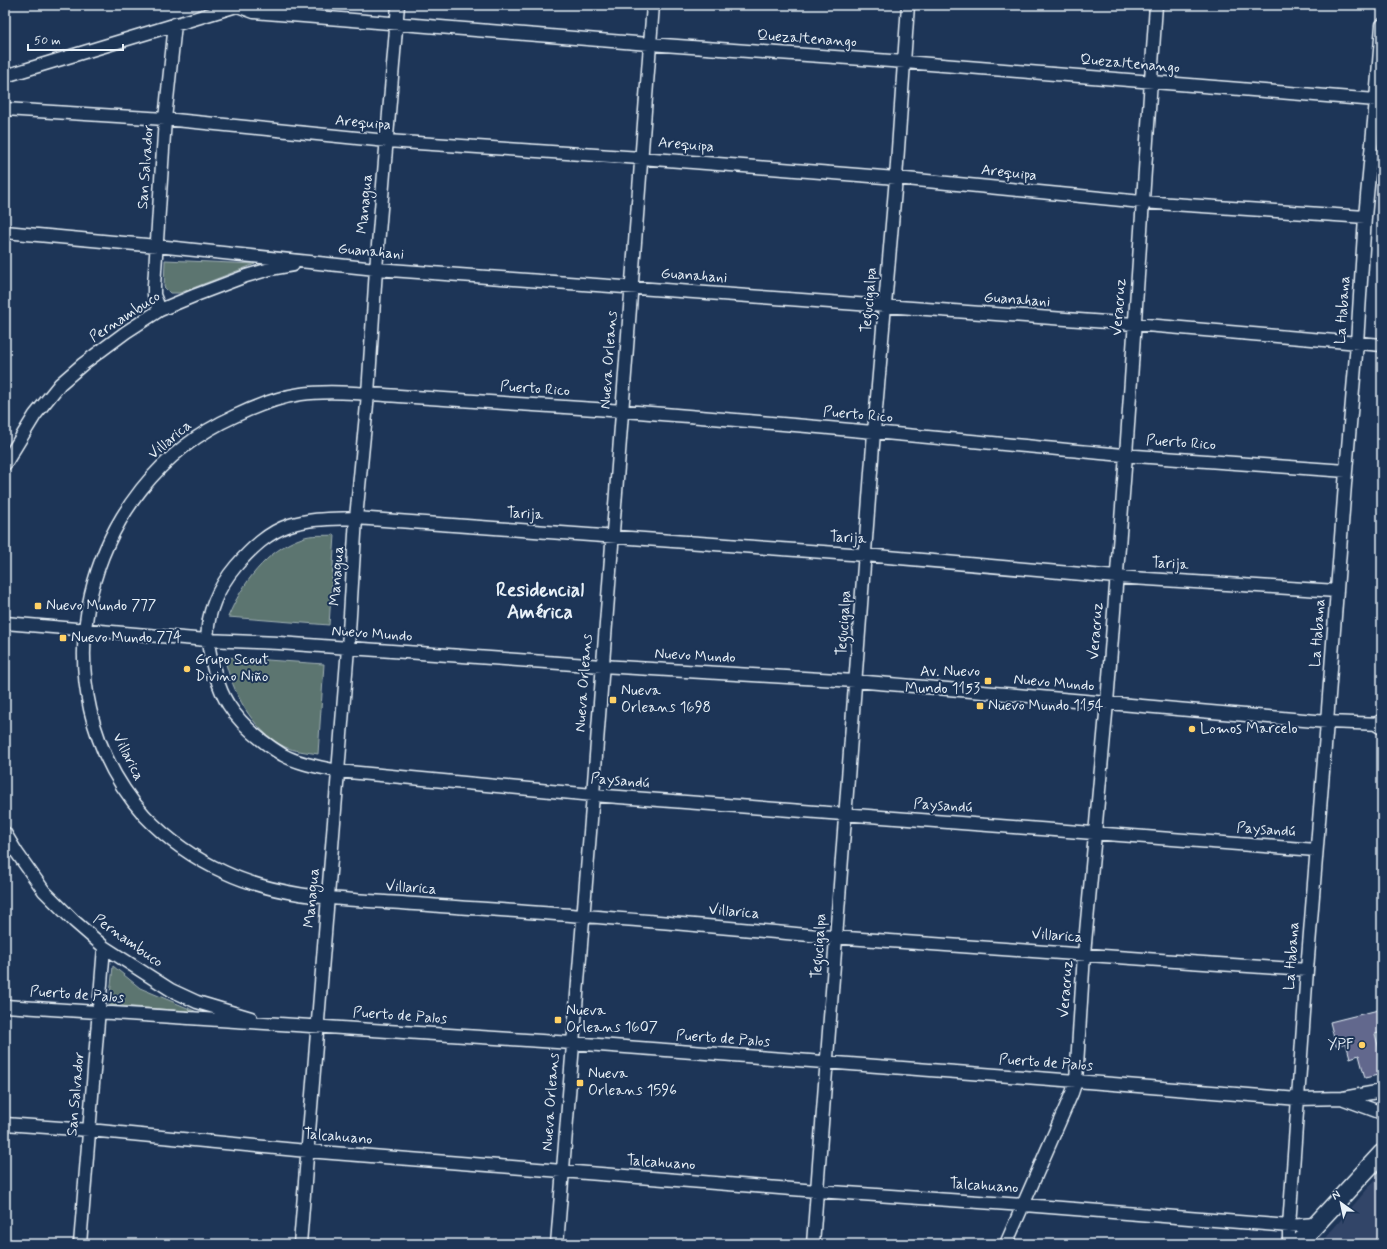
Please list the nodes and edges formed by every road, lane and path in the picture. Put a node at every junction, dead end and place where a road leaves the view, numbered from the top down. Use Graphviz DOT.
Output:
graph roads {
  1 [pos="237,5"];
  2 [pos="398,5"];
  3 [pos="653,5"];
  4 [pos="908,5"];
  5 [pos="1156,5"];
  6 [pos="175,24"];
  7 [pos="396,24"];
  8 [pos="1382,25"];
  9 [pos="649,44"];
  10 [pos="905,62"];
  11 [pos="5,76"];
  12 [pos="1150,82"];
  13 [pos="1376,100"];
  14 [pos="5,110"];
  15 [pos="165,119"];
  16 [pos="387,141"];
  17 [pos="641,158"];
  18 [pos="896,178"];
  19 [pos="1142,202"];
  20 [pos="1365,217"];
  21 [pos="5,232"];
  22 [pos="157,246"];
  23 [pos="308,262"];
  24 [pos="376,269"];
  25 [pos="631,288"];
  26 [pos="885,306"];
  27 [pos="160,310"];
  28 [pos="1134,324"];
  29 [pos="1357,343"];
  30 [pos="1382,345"];
  31 [pos="368,394"];
  32 [pos="621,411"];
  33 [pos="874,432"];
  34 [pos="1126,455"];
  35 [pos="5,464"];
  36 [pos="1346,471"];
  37 [pos="356,518"];
  38 [pos="611,536"];
  39 [pos="865,555"];
  40 [pos="1116,577"];
  41 [pos="1337,591"];
  42 [pos="5,623"];
  43 [pos="85,629"];
  44 [pos="207,640"];
  45 [pos="348,648"];
  46 [pos="602,666"];
  47 [pos="855,682"];
  48 [pos="1107,703"];
  49 [pos="1327,722"];
  50 [pos="1382,724"];
  51 [pos="338,772"];
  52 [pos="592,795"];
  53 [pos="846,814"];
  54 [pos="5,833"];
  55 [pos="1095,833"];
  56 [pos="1316,850"];
  57 [pos="328,898"];
  58 [pos="583,916"];
  59 [pos="835,937"];
  60 [pos="104,946"];
  61 [pos="1084,954"];
  62 [pos="1307,970"];
  63 [pos="5,1006"];
  64 [pos="99,1012"];
  65 [pos="270,1024"];
  66 [pos="317,1026"];
  67 [pos="572,1043"];
  68 [pos="827,1063"];
  69 [pos="1076,1081"];
  70 [pos="1382,1091"];
  71 [pos="1343,1098"];
  72 [pos="1298,1099"];
  73 [pos="1382,1112"];
  74 [pos="5,1124"];
  75 [pos="89,1130"];
  76 [pos="307,1151"];
  77 [pos="1382,1153"];
  78 [pos="562,1171"];
  79 [pos="817,1191"];
  80 [pos="1024,1205"];
  81 [pos="1315,1224"];
  82 [pos="1289,1226"];
  83 [pos="80,1244"];
  84 [pos="300,1244"];
  85 [pos="557,1244"];
  86 [pos="813,1244"];
  87 [pos="1006,1244"];
  88 [pos="1289,1244"];
  89 [pos="1298,1244"];
  1 -- 6 [label="street"];
  1 -- 7 [label="street, Quezaltenango"];
  2 -- 7 [label="street, Managua"];
  3 -- 9 [label="street, Nueva Orleans"];
  4 -- 10 [label="street, Tegucigalpa"];
  5 -- 12 [label="street, Veracruz"];
  6 -- 11 [label="street"];
  6 -- 15 [label="street, San Salvador"];
  7 -- 9 [label="street, Quezaltenango"];
  7 -- 16 [label="street, Managua"];
  8 -- 13 [label="street, La Habana"];
  9 -- 10 [label="street, Quezaltenango"];
  9 -- 17 [label="street, Nueva Orleans"];
  10 -- 12 [label="street, Quezaltenango"];
  10 -- 18 [label="street, Tegucigalpa"];
  12 -- 13 [label="street, Quezaltenango"];
  12 -- 19 [label="street, Veracruz"];
  13 -- 20 [label="street, La Habana"];
  14 -- 15 [label="street, Arequipa"];
  15 -- 16 [label="street, Arequipa"];
  15 -- 22 [label="street, San Salvador"];
  16 -- 17 [label="street, Arequipa"];
  16 -- 24 [label="street, Managua"];
  17 -- 18 [label="street, Arequipa"];
  17 -- 25 [label="street, Nueva Orleans"];
  18 -- 19 [label="street, Arequipa"];
  18 -- 26 [label="street, Tegucigalpa"];
  19 -- 20 [label="street, Arequipa"];
  19 -- 28 [label="street, Veracruz"];
  20 -- 29 [label="street, La Habana"];
  21 -- 22 [label="street, Guanahani"];
  22 -- 23 [label="street, Guanahani"];
  22 -- 27 [label="street, San Salvador"];
  23 -- 24 [label="street, Guanahani"];
  23 -- 27 [label="street, Pernambuco"];
  24 -- 25 [label="street, Guanahani"];
  24 -- 31 [label="street, Managua"];
  25 -- 26 [label="street, Guanahani"];
  25 -- 32 [label="street, Nueva Orleans"];
  26 -- 28 [label="street, Guanahani"];
  26 -- 33 [label="street, Tegucigalpa"];
  27 -- 35 [label="street, Pernambuco"];
  28 -- 29 [label="street, Guanahani"];
  28 -- 34 [label="street, Veracruz"];
  29 -- 30 [label="street, Guanahani"];
  29 -- 36 [label="street, La Habana"];
  31 -- 32 [label="street, Puerto Rico"];
  31 -- 37 [label="street, Managua"];
  31 -- 43 [label="street, Villarica"];
  32 -- 33 [label="street, Puerto Rico"];
  32 -- 38 [label="street, Nueva Orleans"];
  33 -- 34 [label="street, Puerto Rico"];
  33 -- 39 [label="street, Tegucigalpa"];
  34 -- 36 [label="street, Puerto Rico"];
  34 -- 40 [label="street, Veracruz"];
  36 -- 41 [label="street, La Habana"];
  37 -- 38 [label="street, Tarija"];
  37 -- 44 [label="street, Paysandú"];
  37 -- 45 [label="street, Managua"];
  38 -- 39 [label="street, Tarija"];
  38 -- 46 [label="street, Nueva Orleans"];
  39 -- 40 [label="street, Tarija"];
  39 -- 47 [label="street, Tegucigalpa"];
  40 -- 41 [label="street, Tarija"];
  40 -- 48 [label="street, Veracruz"];
  41 -- 49 [label="street, La Habana"];
  42 -- 43 [label="street, Nuevo Mundo"];
  43 -- 44 [label="street, Nuevo Mundo"];
  43 -- 57 [label="street, Villarica"];
  44 -- 45 [label="street, Nuevo Mundo"];
  44 -- 51 [label="street, Paysandú"];
  45 -- 46 [label="street, Nuevo Mundo"];
  45 -- 51 [label="street, Managua"];
  46 -- 47 [label="street, Nuevo Mundo"];
  46 -- 52 [label="street, Nueva Orleans"];
  47 -- 48 [label="street, Nuevo Mundo"];
  47 -- 53 [label="street, Tegucigalpa"];
  48 -- 49 [label="street, Nuevo Mundo"];
  48 -- 55 [label="street, Veracruz"];
  49 -- 50 [label="street, Nuevo Mundo"];
  49 -- 56 [label="street, La Habana"];
  51 -- 52 [label="street, Paysandú"];
  51 -- 57 [label="street, Managua"];
  52 -- 53 [label="street, Paysandú"];
  52 -- 58 [label="street, Nueva Orleans"];
  53 -- 55 [label="street, Paysandú"];
  53 -- 59 [label="street, Tegucigalpa"];
  54 -- 60 [label="street, Pernambuco"];
  55 -- 56 [label="street, Paysandú"];
  55 -- 61 [label="street, Veracruz"];
  56 -- 62 [label="street, La Habana"];
  57 -- 58 [label="street, Villarica"];
  57 -- 66 [label="street, Managua"];
  58 -- 59 [label="street, Villarica"];
  58 -- 67 [label="street, Nueva Orleans"];
  59 -- 61 [label="street, Villarica"];
  59 -- 68 [label="street, Tegucigalpa"];
  60 -- 64 [label="street, San Salvador"];
  60 -- 65 [label="street, Pernambuco"];
  61 -- 62 [label="street, Villarica"];
  61 -- 69 [label="street, Veracruz"];
  62 -- 72 [label="street, La Habana"];
  63 -- 64 [label="street, Puerto de Palos"];
  64 -- 65 [label="street, Puerto de Palos"];
  64 -- 75 [label="street, San Salvador"];
  65 -- 66 [label="street, Puerto de Palos"];
  66 -- 67 [label="street, Puerto de Palos"];
  66 -- 76 [label="street, Managua"];
  67 -- 68 [label="street, Puerto de Palos"];
  67 -- 78 [label="street, Nueva Orleans"];
  68 -- 69 [label="street, Puerto de Palos"];
  68 -- 79 [label="street, Tegucigalpa"];
  69 -- 72 [label="street, Puerto de Palos"];
  69 -- 80 [label="street, Veracruz"];
  70 -- 71 [label="street, Puerto de Palos"];
  71 -- 72 [label="street, Puerto de Palos"];
  71 -- 73 [label="street, Puerto de Palos"];
  72 -- 82 [label="street, La Habana"];
  74 -- 75 [label="street, Talcahuano"];
  75 -- 76 [label="street, Talcahuano"];
  75 -- 83 [label="street, San Salvador"];
  76 -- 78 [label="street, Talcahuano"];
  76 -- 84 [label="street, Managua"];
  77 -- 81 [label="main road"];
  78 -- 79 [label="street, Talcahuano"];
  78 -- 85 [label="street, Nueva Orleans"];
  79 -- 80 [label="street, Talcahuano"];
  79 -- 86 [label="street, Tegucigalpa"];
  80 -- 82 [label="street, Talcahuano"];
  80 -- 87 [label="street, Veracruz"];
  81 -- 82 [label="street, Talcahuano"];
  81 -- 89 [label="main road"];
  82 -- 88 [label="street, La Habana"];
}
